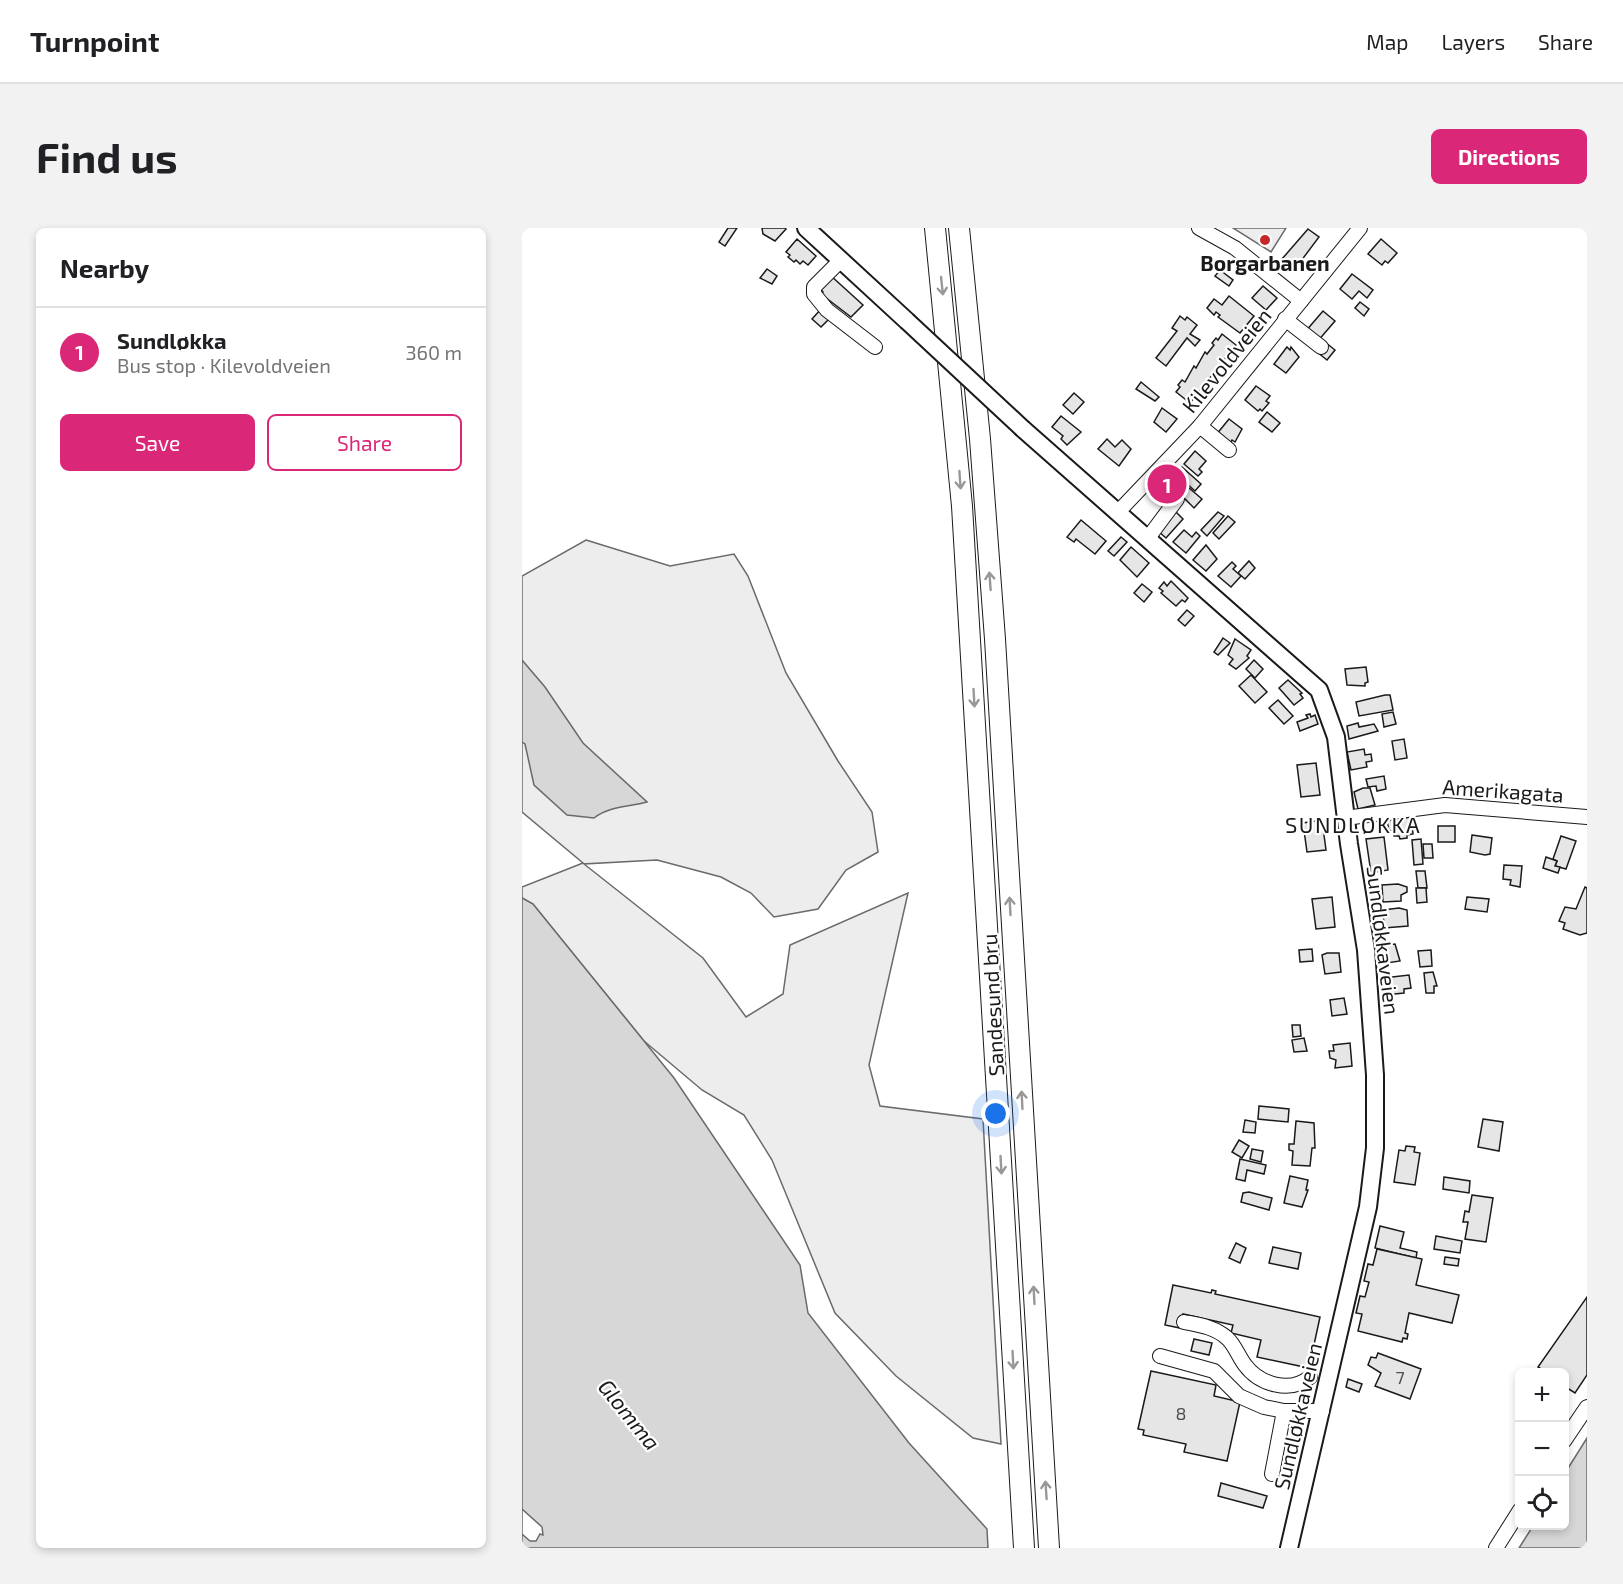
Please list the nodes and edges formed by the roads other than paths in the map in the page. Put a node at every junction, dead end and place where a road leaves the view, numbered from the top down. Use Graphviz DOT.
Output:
graph roads {
  1 [pos="806,228"];
  2 [pos="935,228"];
  3 [pos="959,228"];
  4 [pos="1199,228"];
  5 [pos="1360,228"];
  6 [pos="841,260"];
  7 [pos="1301,301"];
  8 [pos="1285,320"];
  9 [pos="875,347"];
  10 [pos="1321,347"];
  11 [pos="1200,426"];
  12 [pos="1229,450"];
  13 [pos="1178,499"];
  14 [pos="1118,512"];
  15 [pos="1148,538"];
  16 [pos="1345,818"];
  17 [pos="1587,818"];
  18 [pos="1184,1322"];
  19 [pos="1160,1356"];
  20 [pos="1310,1377"];
  21 [pos="1264,1379"];
  22 [pos="1256,1403"];
  23 [pos="1587,1407"];
  24 [pos="1284,1411"];
  25 [pos="1322,1411"];
  26 [pos="1569,1434"];
  27 [pos="1272,1474"];
  28 [pos="1515,1518"];
  29 [pos="1024,1548"];
  30 [pos="1049,1548"];
  31 [pos="1289,1548"];
  32 [pos="1496,1548"];
  1 -- 6 [label="main road"];
  2 -- 29 [label="highway, Sandesund bru, one-way"];
  30 -- 3 [label="highway, Sandesund bru, one-way"];
  4 -- 7 [label="street"];
  5 -- 7 [label="street, Kilevoldveien"];
  6 -- 9 [label="street"];
  6 -- 14 [label="main road, Sundløkkaveien, bridge"];
  7 -- 8 [label="street, Kilevoldveien"];
  8 -- 10 [label="street"];
  8 -- 11 [label="street, Kilevoldveien"];
  11 -- 12 [label="street"];
  11 -- 14 [label="street, Kilevoldveien"];
  13 -- 15 [label="street"];
  14 -- 15 [label="main road, Sundløkkaveien"];
  15 -- 16 [label="main road, Sundløkkaveien"];
  16 -- 17 [label="street, Amerikagata"];
  16 -- 25 [label="main road, Sundløkkaveien"];
  18 -- 21 [label="street"];
  19 -- 22 [label="street"];
  20 -- 21 [label="street"];
  21 -- 22 [label="street"];
  22 -- 24 [label="street"];
  23 -- 26 [label="street"];
  24 -- 25 [label="street"];
  24 -- 27 [label="street"];
  25 -- 31 [label="main road, Sundløkkaveien"];
  28 -- 32 [label="street"];
}
